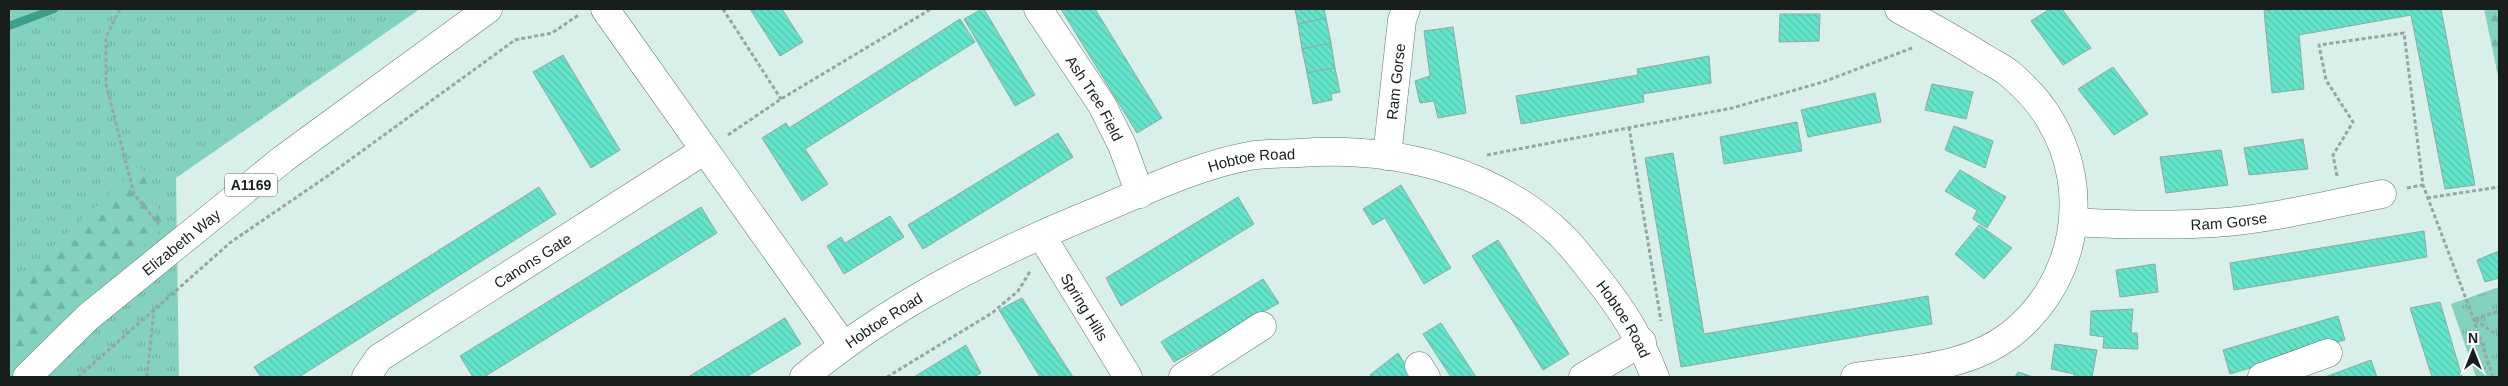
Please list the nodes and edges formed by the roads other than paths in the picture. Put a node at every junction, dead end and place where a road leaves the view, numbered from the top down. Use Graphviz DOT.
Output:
graph roads {
  1 [pos="488,9"];
  2 [pos="605,9"];
  3 [pos="1038,9"];
  4 [pos="1406,9"];
  5 [pos="1899,9"];
  6 [pos="705,150"];
  7 [pos="1387,156"];
  8 [pos="1140,194"];
  9 [pos="2382,194"];
  10 [pos="2074,222"];
  11 [pos="1044,240"];
  12 [pos="1262,326"];
  13 [pos="1639,338"];
  14 [pos="843,345"];
  15 [pos="2328,353"];
  16 [pos="27,377"];
  17 [pos="366,377"];
  18 [pos="804,377"];
  19 [pos="1128,377"];
  20 [pos="1183,377"];
  21 [pos="1584,377"];
  22 [pos="1655,377"];
  23 [pos="1855,377"];
  24 [pos="2262,377"];
  1 -- 16 [label="street, Elizabeth Way / A1169"];
  2 -- 6 [label="street"];
  3 -- 8 [label="street, Ash Tree Field"];
  4 -- 7 [label="street, Ram Gorse"];
  5 -- 10 [label="street"];
  6 -- 14 [label="street"];
  6 -- 17 [label="street, Canons Gate"];
  7 -- 8 [label="street, Hobtoe Road"];
  7 -- 13 [label="street, Hobtoe Road"];
  8 -- 11 [label="street, Hobtoe Road"];
  9 -- 10 [label="street, Ram Gorse"];
  10 -- 23 [label="street"];
  11 -- 14 [label="street, Hobtoe Road"];
  11 -- 19 [label="street, Spring Hills"];
  12 -- 20 [label="street"];
  13 -- 21 [label="street"];
  13 -- 22 [label="street, Hobtoe Road"];
  14 -- 18 [label="street, Hobtoe Road"];
  15 -- 24 [label="street"];
}
